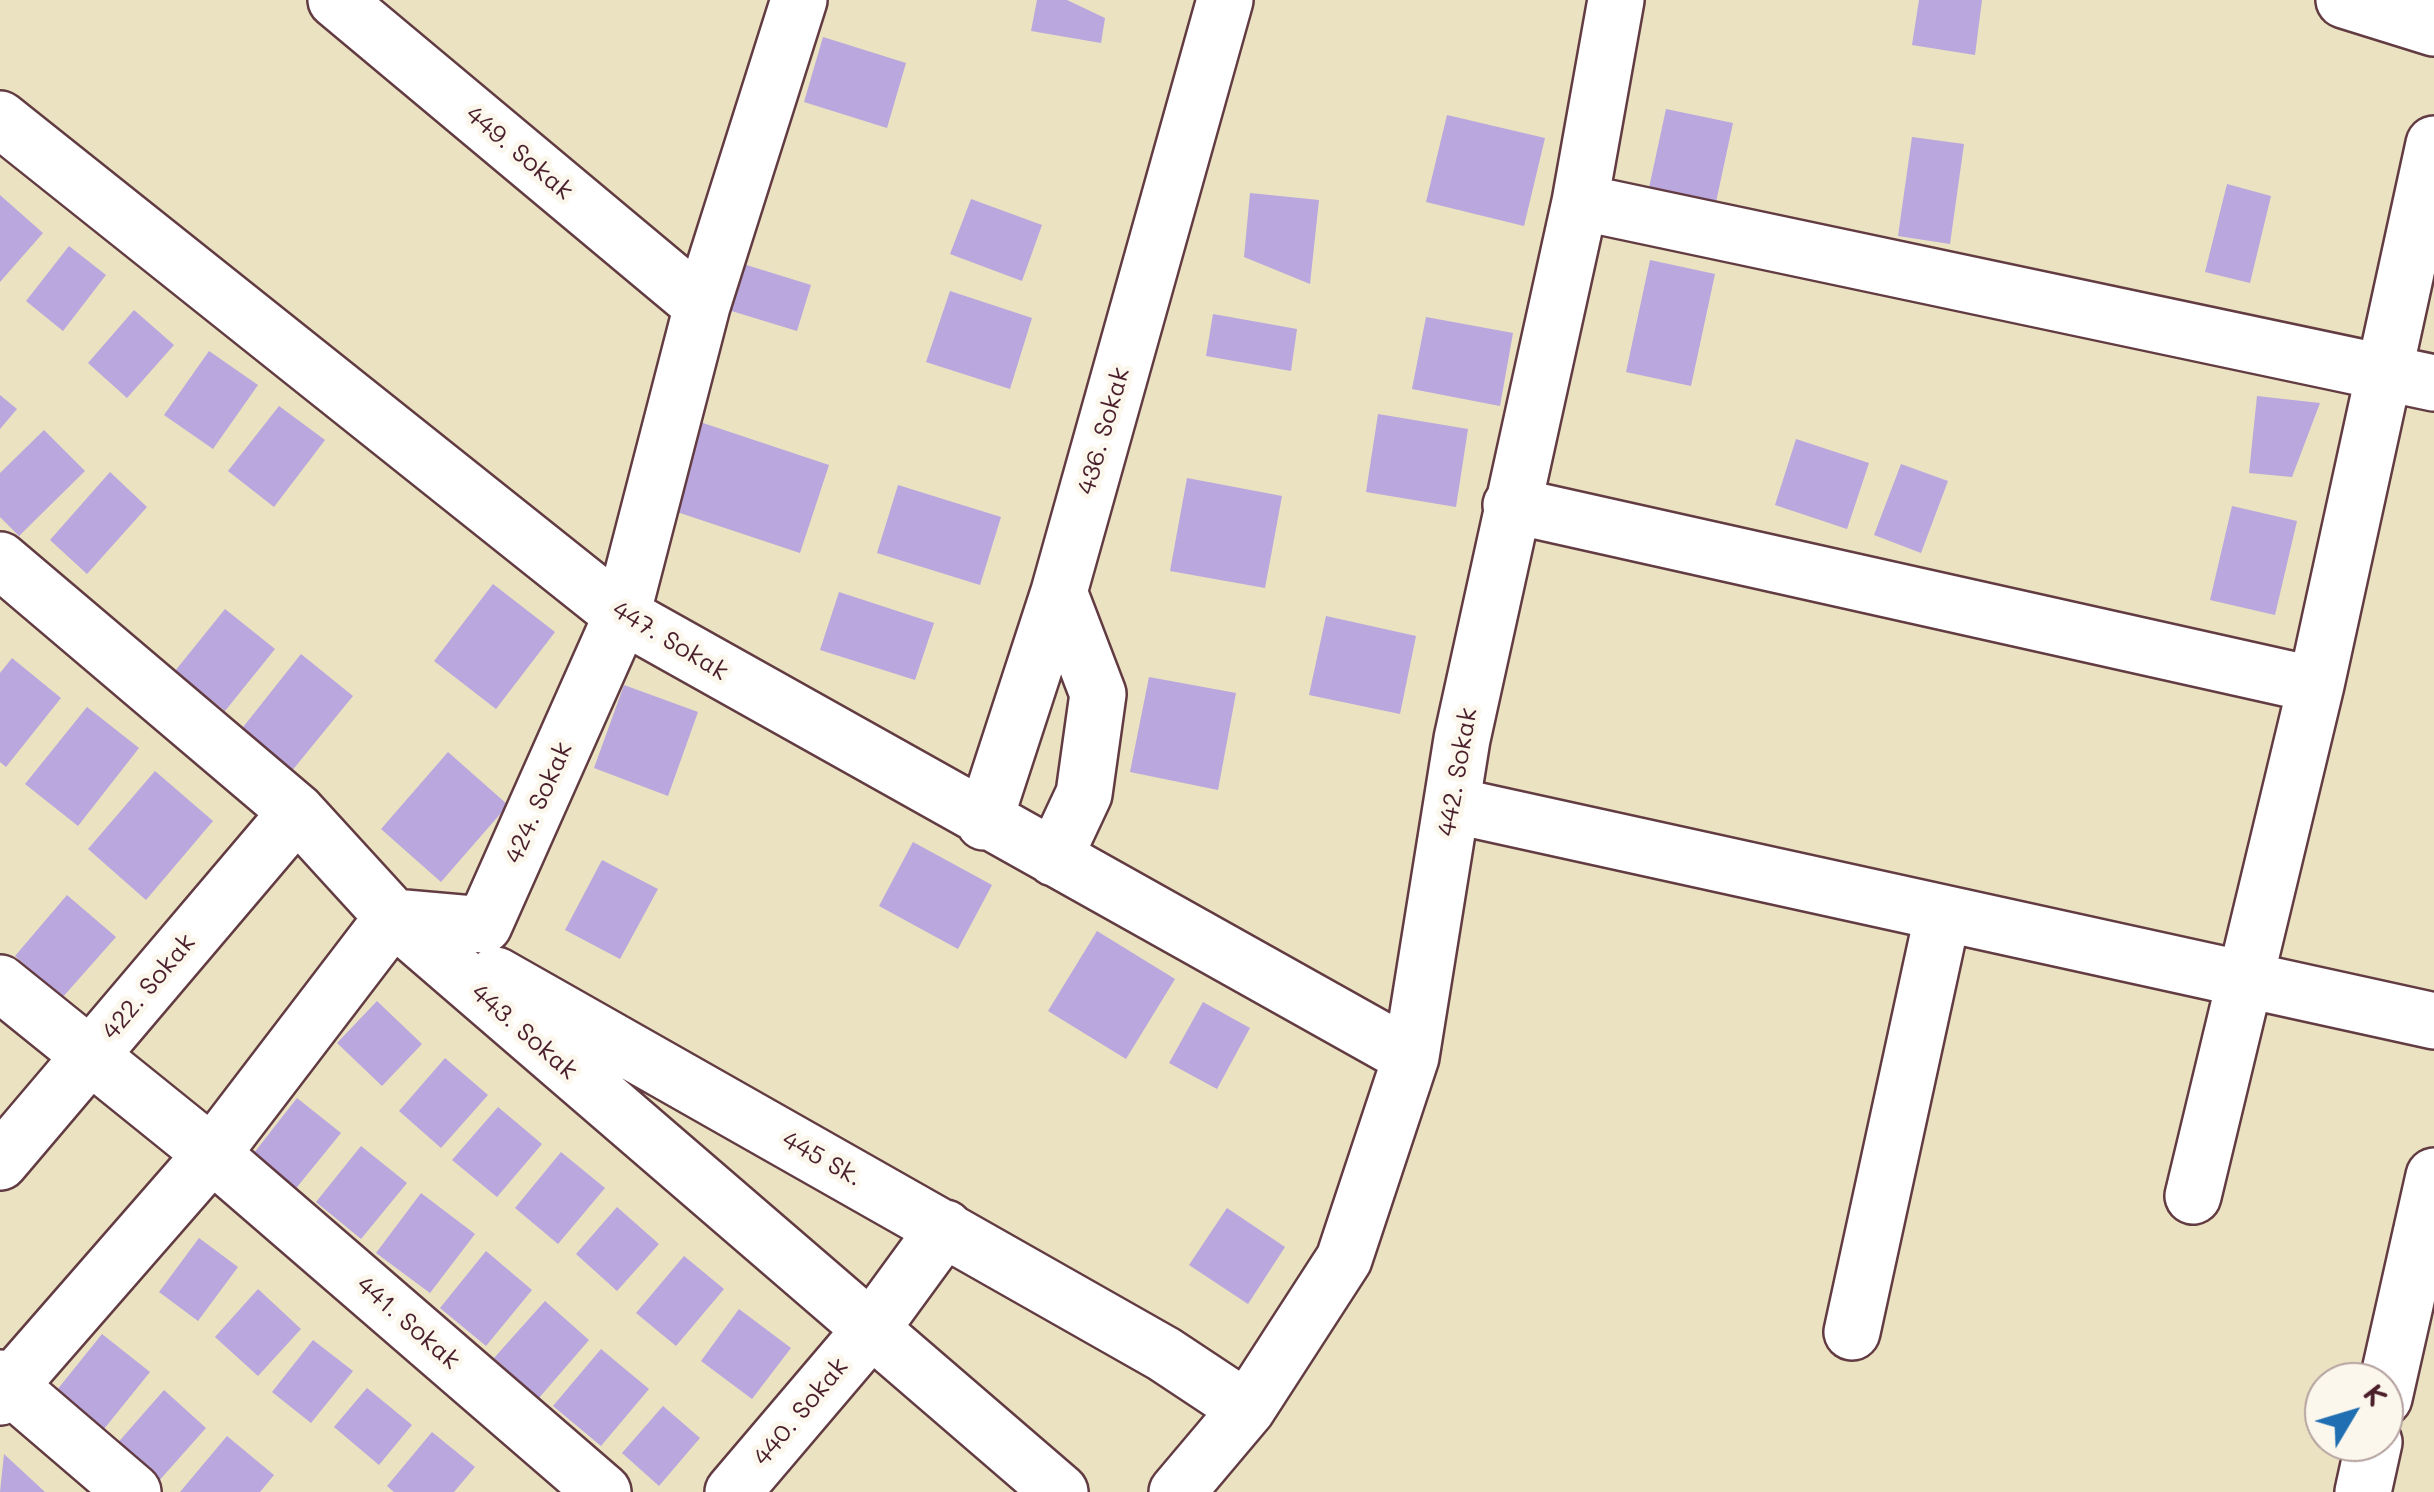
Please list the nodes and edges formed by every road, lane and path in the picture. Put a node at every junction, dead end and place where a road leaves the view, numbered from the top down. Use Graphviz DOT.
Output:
graph roads {
  1 [pos="336,0"];
  2 [pos="798,0"];
  3 [pos="1225,0"];
  4 [pos="1616,0"];
  5 [pos="2344,0"];
  6 [pos="2434,28"];
  7 [pos="0,119"];
  8 [pos="2434,144"];
  9 [pos="1580,202"];
  10 [pos="702,306"];
  11 [pos="2408,378"];
  12 [pos="1511,504"];
  13 [pos="0,560"];
  14 [pos="1059,592"];
  15 [pos="622,615"];
  16 [pos="2316,684"];
  17 [pos="1452,805"];
  18 [pos="297,812"];
  19 [pos="984,822"];
  20 [pos="1054,858"];
  21 [pos="1943,913"];
  22 [pos="393,917"];
  23 [pos="2244,979"];
  24 [pos="0,983"];
  25 [pos="2434,1021"];
  26 [pos="1411,1057"];
  27 [pos="88,1058"];
  28 [pos="212,1154"];
  29 [pos="0,1162"];
  30 [pos="2434,1176"];
  31 [pos="2193,1196"];
  32 [pos="945,1228"];
  33 [pos="870,1332"];
  34 [pos="1852,1332"];
  35 [pos="2392,1362"];
  36 [pos="3,1387"];
  37 [pos="1247,1409"];
  38 [pos="2370,1462"];
  39 [pos="133,1492"];
  40 [pos="603,1492"];
  41 [pos="733,1492"];
  42 [pos="1060,1492"];
  43 [pos="1176,1492"];
  44 [pos="2363,1492"];
  1 -- 10 [label="street, 449. Sokak"];
  2 -- 10 [label="street, 424. Sokak"];
  3 -- 14 [label="street, 436. Sokak"];
  4 -- 9 [label="street, 442. Sokak"];
  5 -- 6 [label="street"];
  7 -- 15 [label="street, 447. Sokak"];
  8 -- 11 [label="street"];
  9 -- 11 [label="street"];
  9 -- 12 [label="street, 442. Sokak"];
  10 -- 15 [label="street, 424. Sokak"];
  11 -- 16 [label="street"];
  12 -- 16 [label="street"];
  12 -- 17 [label="street, 442. Sokak"];
  13 -- 18 [label="street, 443. Sokak"];
  14 -- 19 [label="street, 436. Sokak"];
  14 -- 20 [label="street"];
  15 -- 19 [label="street, 447. Sokak"];
  15 -- 22 [label="street, 424. Sokak"];
  16 -- 23 [label="street"];
  17 -- 21 [label="street"];
  17 -- 26 [label="street, 442. Sokak"];
  18 -- 22 [label="street, 443. Sokak"];
  18 -- 27 [label="street, 422. Sokak"];
  19 -- 20 [label="street, 447. Sokak"];
  20 -- 26 [label="street, 447. Sokak"];
  21 -- 23 [label="street"];
  21 -- 34 [label="street"];
  22 -- 28 [label="street"];
  22 -- 32 [label="street, 445 Sk."];
  22 -- 33 [label="street, 443. Sokak"];
  23 -- 25 [label="street"];
  23 -- 31 [label="street"];
  24 -- 27 [label="street"];
  26 -- 37 [label="street, 442. Sokak"];
  27 -- 28 [label="street, 441. Sokak"];
  27 -- 29 [label="street, 422. Sokak"];
  28 -- 36 [label="street"];
  28 -- 40 [label="street, 441. Sokak"];
  30 -- 35 [label="street"];
  32 -- 33 [label="street, 440. Sokak"];
  32 -- 37 [label="street, 445 Sk."];
  33 -- 41 [label="street, 440. Sokak"];
  33 -- 42 [label="street, 443. Sokak"];
  36 -- 39 [label="street"];
  37 -- 43 [label="street, 442. Sokak"];
  38 -- 44 [label="street"];
}
